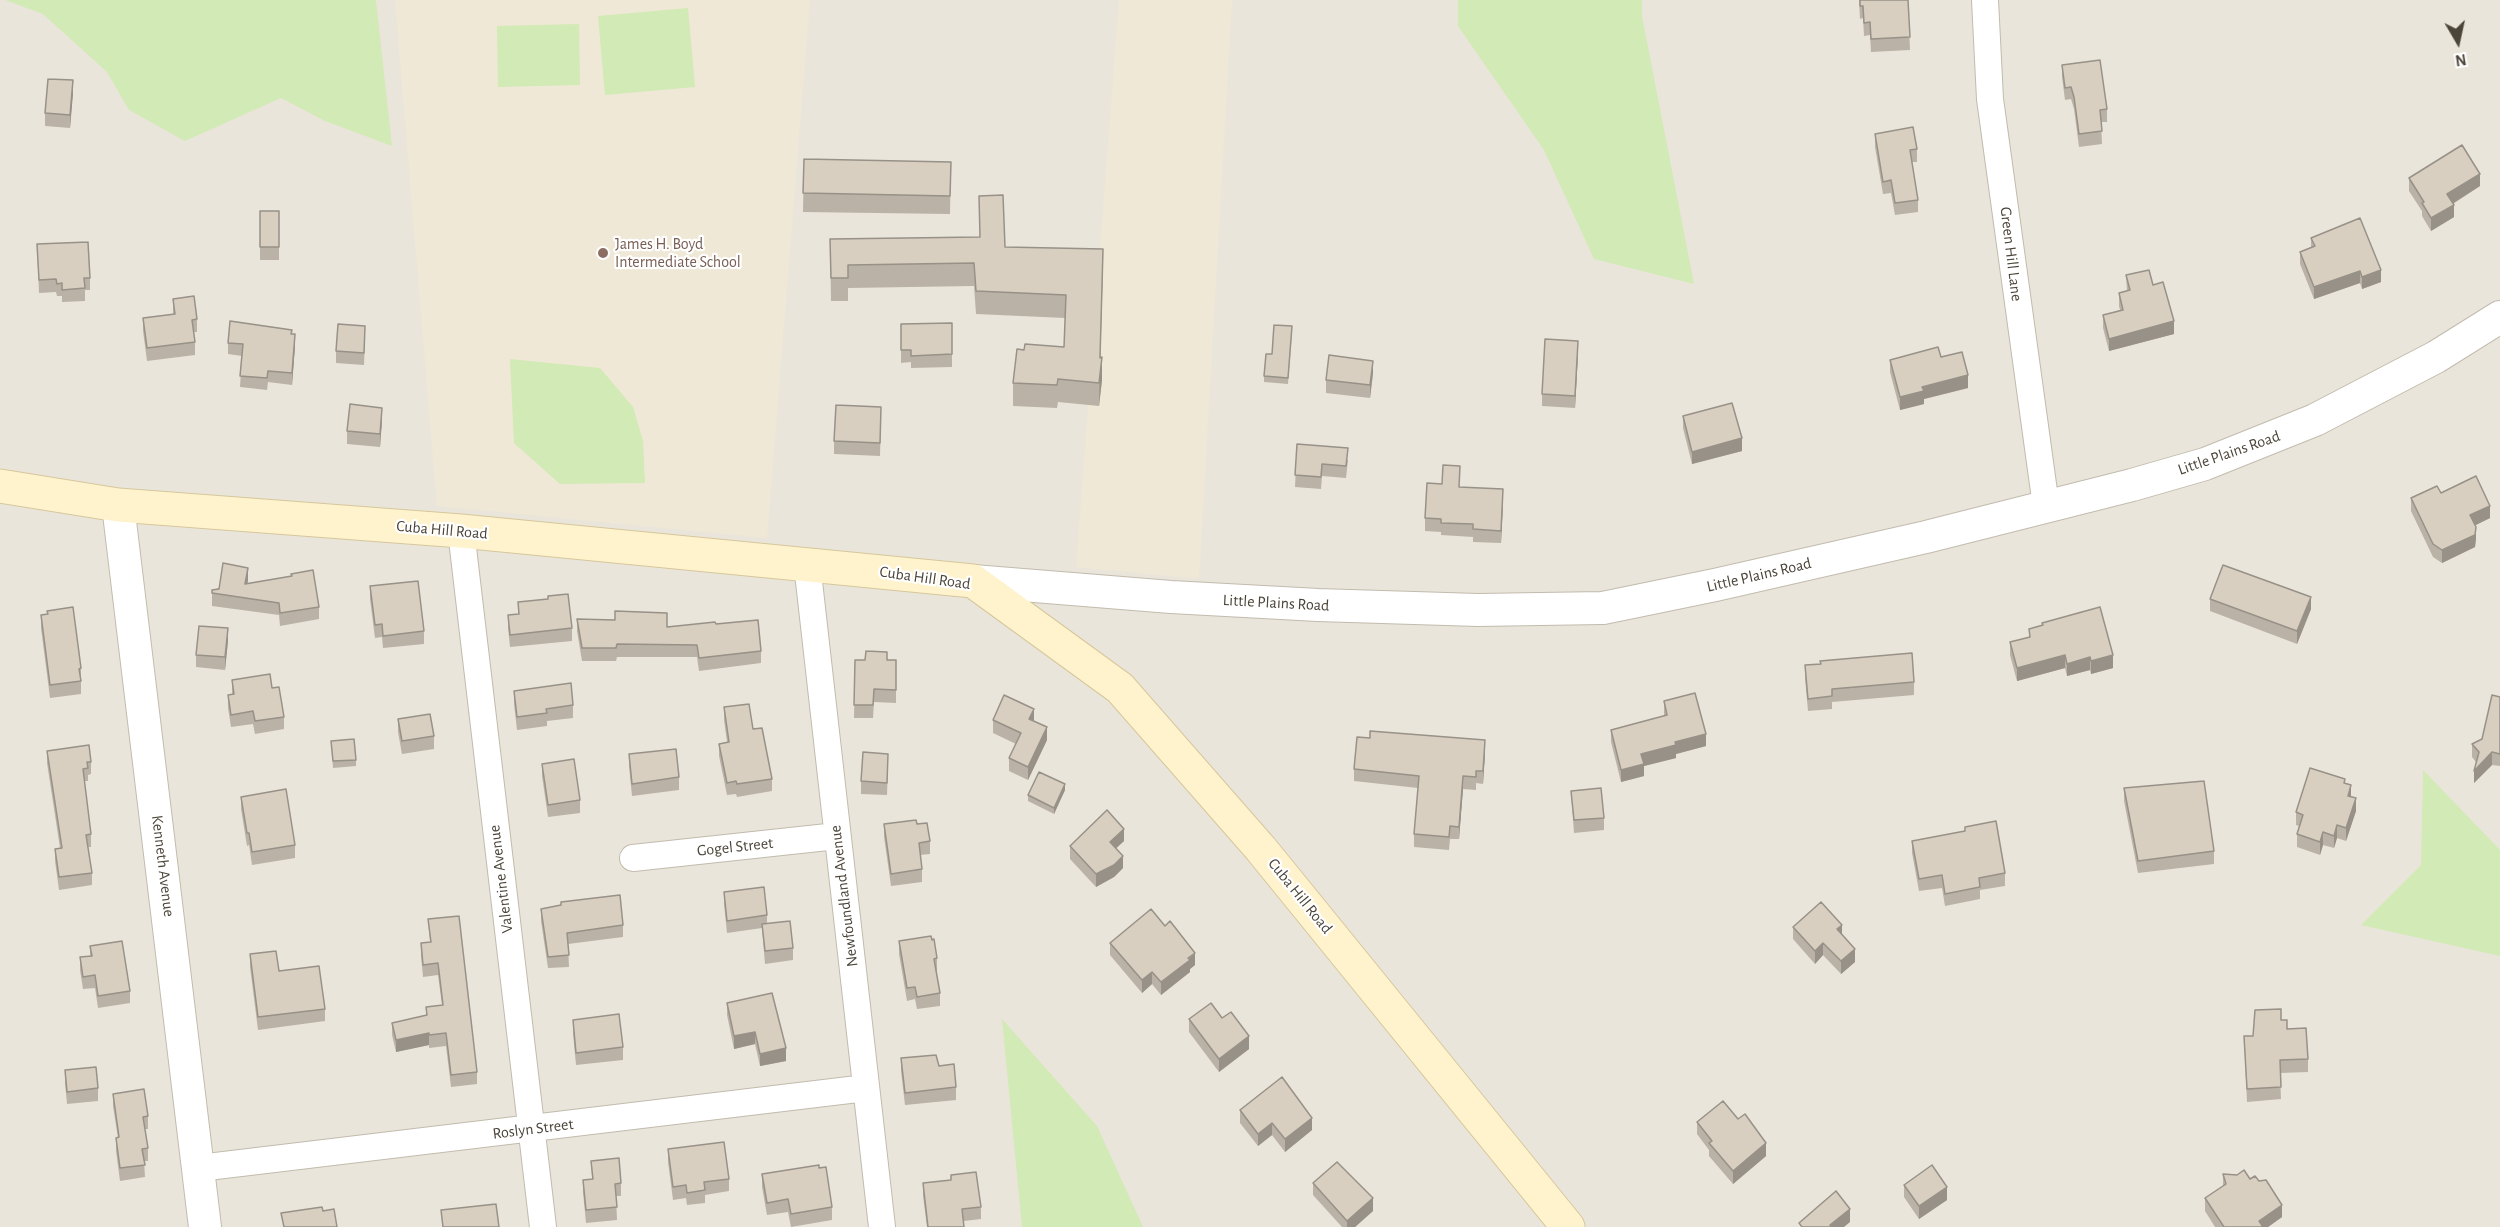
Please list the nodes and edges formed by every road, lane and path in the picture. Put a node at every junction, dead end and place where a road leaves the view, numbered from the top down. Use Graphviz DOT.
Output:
graph roads {
  1 [pos="1984,0"];
  2 [pos="2500,316"];
  3 [pos="0,486"];
  4 [pos="118,505"];
  5 [pos="2046,506"];
  6 [pos="460,531"];
  7 [pos="807,564"];
  8 [pos="973,581"];
  9 [pos="837,836"];
  10 [pos="633,858"];
  11 [pos="866,1088"];
  12 [pos="531,1129"];
  13 [pos="199,1168"];
  14 [pos="205,1227"];
  15 [pos="543,1227"];
  16 [pos="882,1227"];
  17 [pos="1568,1227"];
  1 -- 5 [label="street, Green Hill Lane"];
  2 -- 5 [label="street, Little Plains Road"];
  3 -- 4 [label="main road, Cuba Hill Road"];
  4 -- 6 [label="main road, Cuba Hill Road"];
  4 -- 13 [label="street, Kenneth Avenue"];
  5 -- 8 [label="street, Little Plains Road"];
  6 -- 7 [label="main road, Cuba Hill Road"];
  6 -- 12 [label="street, Valentine Avenue"];
  7 -- 8 [label="main road, Cuba Hill Road"];
  7 -- 9 [label="street, Newfoundland Avenue"];
  8 -- 17 [label="main road, Cuba Hill Road"];
  9 -- 10 [label="street, Gogel Street"];
  9 -- 11 [label="street, Newfoundland Avenue"];
  11 -- 12 [label="street, Roslyn Street"];
  11 -- 16 [label="street, Newfoundland Avenue"];
  12 -- 13 [label="street, Roslyn Street"];
  12 -- 15 [label="street, Valentine Avenue"];
  13 -- 14 [label="street, Kenneth Avenue"];
}
